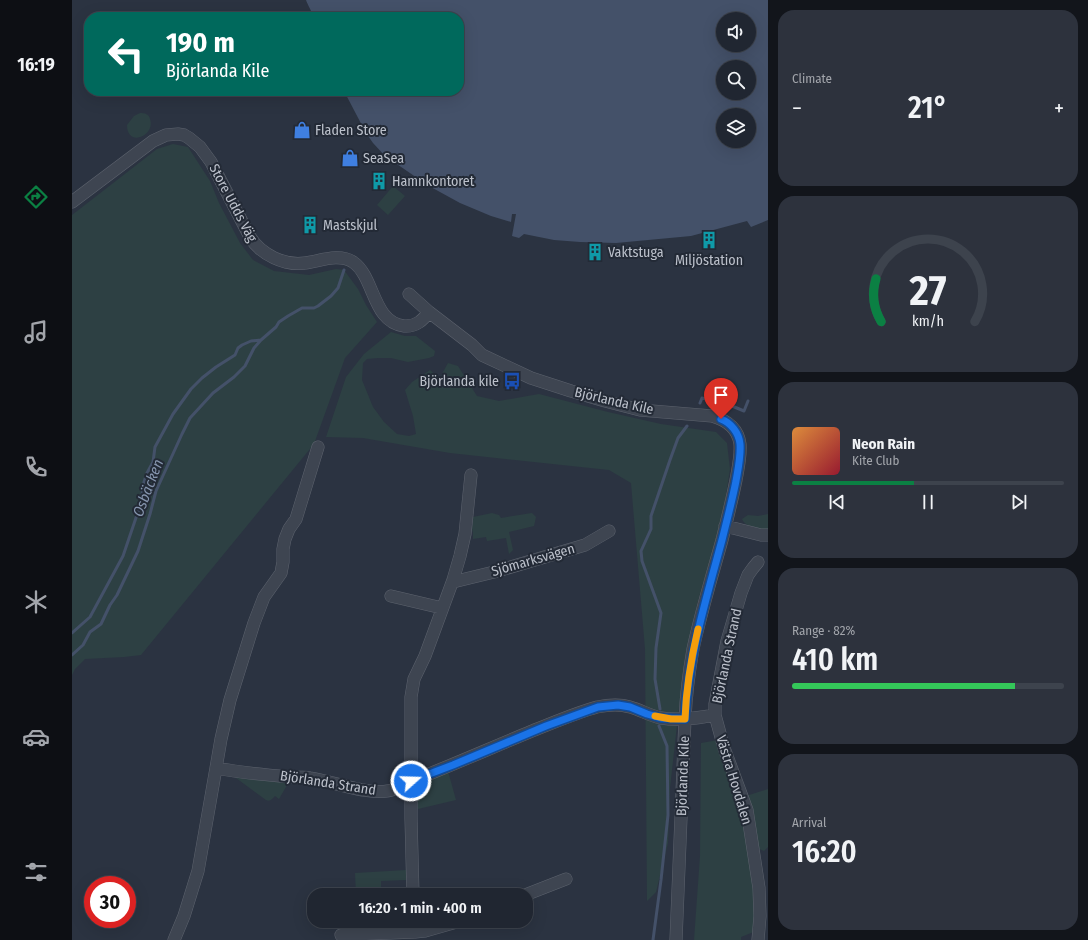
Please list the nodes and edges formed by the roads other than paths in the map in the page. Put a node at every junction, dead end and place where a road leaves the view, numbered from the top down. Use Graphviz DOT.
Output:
graph roads {
  1 [pos="72,202"];
  2 [pos="409,294"];
  3 [pos="429,312"];
  4 [pos="318,447"];
  5 [pos="471,475"];
  6 [pos="725,526"];
  7 [pos="609,531"];
  8 [pos="768,535"];
  9 [pos="758,562"];
  10 [pos="453,580"];
  11 [pos="391,596"];
  12 [pos="442,608"];
  13 [pos="715,715"];
  14 [pos="685,719"];
  15 [pos="216,768"];
  16 [pos="411,781"];
  17 [pos="566,879"];
  18 [pos="413,888"];
  19 [pos="533,892"];
  20 [pos="436,928"];
  21 [pos="415,931"];
  22 [pos="341,935"];
  23 [pos="174,940"];
  24 [pos="676,940"];
  25 [pos="758,940"];
  1 -- 3 [label="street, Store Udds Väg"];
  2 -- 3 [label="street, Björlanda Kile"];
  3 -- 6 [label="street, Björlanda Kile"];
  4 -- 15 [label="street"];
  5 -- 10 [label="street"];
  6 -- 8 [label="street"];
  6 -- 14 [label="street, Björlanda Kile"];
  7 -- 10 [label="street, Sjömarksvägen"];
  9 -- 13 [label="street, Björlanda Strand"];
  10 -- 12 [label="street"];
  11 -- 12 [label="street"];
  12 -- 16 [label="street"];
  13 -- 14 [label="street, Björlanda Strand"];
  13 -- 25 [label="street, Västra Hovdalen"];
  14 -- 16 [label="street, Björlanda Strand"];
  14 -- 24 [label="street, Björlanda Kile"];
  15 -- 16 [label="street, Björlanda Strand"];
  15 -- 23 [label="street"];
  16 -- 18 [label="street"];
  17 -- 19 [label="street"];
  20 -- 21 [label="street"];
  21 -- 22 [label="street"];
}
